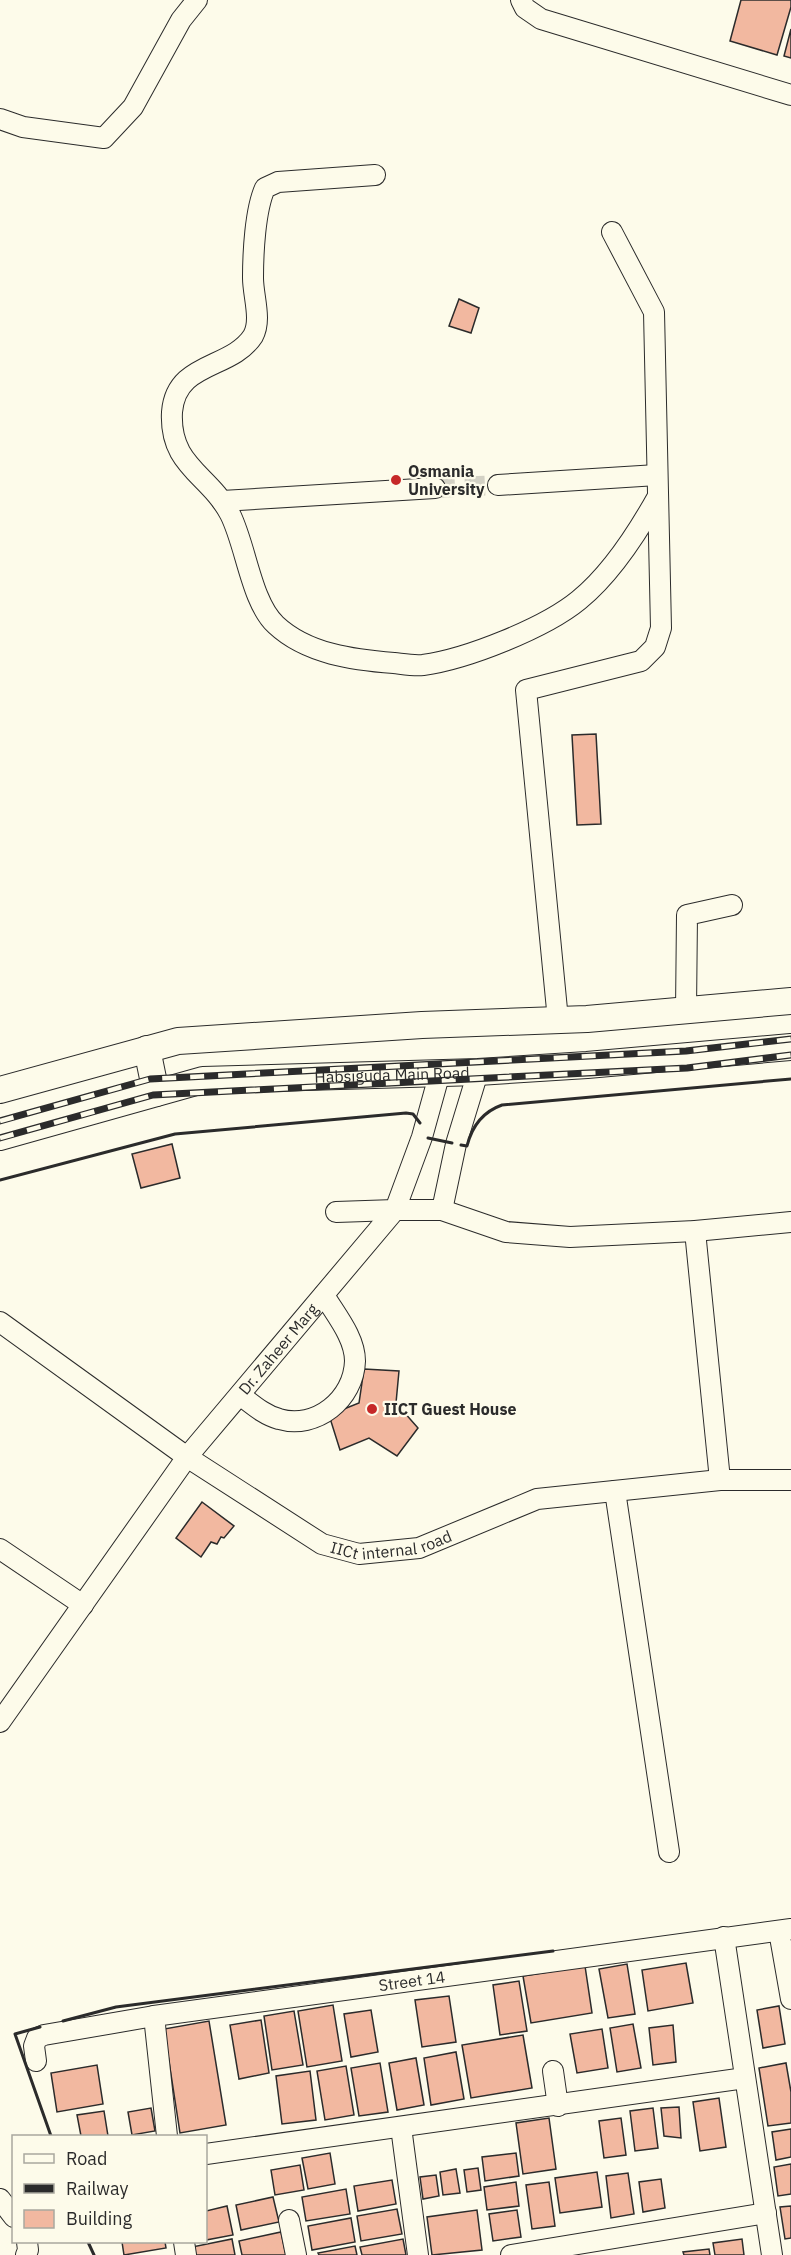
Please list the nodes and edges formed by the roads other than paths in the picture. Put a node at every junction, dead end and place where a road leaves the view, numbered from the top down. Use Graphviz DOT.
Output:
graph roads {
  1 [pos="181,0"];
  2 [pos="197,0"];
  3 [pos="504,0"];
  4 [pos="523,4"];
  5 [pos="182,20"];
  6 [pos="791,95"];
  7 [pos="0,119"];
  8 [pos="375,175"];
  9 [pos="612,232"];
  10 [pos="657,475"];
  11 [pos="498,484"];
  12 [pos="435,488"];
  13 [pos="658,496"];
  14 [pos="222,501"];
  15 [pos="732,905"];
  16 [pos="791,1001"];
  17 [pos="686,1010"];
  18 [pos="558,1020"];
  19 [pos="791,1047"];
  20 [pos="147,1050"];
  21 [pos="441,1072"];
  22 [pos="478,1072"];
  23 [pos="0,1090"];
  24 [pos="156,1093"];
  25 [pos="0,1137"];
  26 [pos="395,1210"];
  27 [pos="442,1210"];
  28 [pos="336,1212"];
  29 [pos="791,1222"];
  30 [pos="695,1231"];
  31 [pos="324,1295"];
  32 [pos="0,1322"];
  33 [pos="240,1395"];
  34 [pos="187,1457"];
  35 [pos="720,1480"];
  36 [pos="791,1480"];
  37 [pos="615,1491"];
  38 [pos="0,1549"];
  39 [pos="83,1605"];
  40 [pos="0,1722"];
  41 [pos="669,1852"];
  42 [pos="785,1930"];
  43 [pos="724,1937"];
  44 [pos="787,1956"];
  45 [pos="791,1999"];
  46 [pos="154,2016"];
  47 [pos="36,2061"];
  48 [pos="553,2071"];
  49 [pos="746,2078"];
  50 [pos="558,2106"];
  51 [pos="401,2127"];
  52 [pos="167,2135"];
  53 [pos="207,2154"];
  54 [pos="0,2199"];
  55 [pos="766,2213"];
  56 [pos="12,2214"];
  57 [pos="289,2220"];
  58 [pos="296,2255"];
  59 [pos="418,2255"];
  60 [pos="511,2255"];
  61 [pos="772,2255"];
  1 -- 5 [label="street"];
  2 -- 5 [label="street"];
  3 -- 4 [label="street"];
  4 -- 6 [label="street"];
  5 -- 7 [label="street"];
  8 -- 14 [label="street"];
  9 -- 10 [label="street"];
  10 -- 11 [label="street"];
  10 -- 13 [label="street"];
  12 -- 14 [label="street"];
  13 -- 14 [label="street"];
  13 -- 18 [label="street"];
  15 -- 17 [label="street"];
  16 -- 17 [label="main road"];
  17 -- 18 [label="main road"];
  18 -- 20 [label="main road"];
  19 -- 22 [label="main road, Habsiguda Main Road"];
  20 -- 23 [label="main road"];
  20 -- 24 [label="main road"];
  21 -- 22 [label="main road, Habsiguda Main Road"];
  21 -- 24 [label="main road, Habsiguda Main Road"];
  21 -- 26 [label="street, Dr. Zaheer Marg"];
  22 -- 27 [label="street"];
  24 -- 25 [label="main road, Habsiguda Main Road"];
  26 -- 27 [label="street"];
  26 -- 28 [label="street"];
  26 -- 31 [label="street, Dr. Zaheer Marg"];
  27 -- 30 [label="street"];
  29 -- 30 [label="street"];
  30 -- 35 [label="street"];
  31 -- 33 [label="street, Dr. Zaheer Marg"];
  31 -- 33 [label="street"];
  32 -- 34 [label="street"];
  33 -- 34 [label="street, Dr. Zaheer Marg"];
  34 -- 37 [label="street, IICt internal road"];
  34 -- 39 [label="street, Dr. Zaheer Marg"];
  35 -- 36 [label="street, IICt internal road"];
  35 -- 37 [label="street, IICt internal road"];
  37 -- 41 [label="street"];
  38 -- 39 [label="street"];
  39 -- 40 [label="street, Dr. Zaheer Marg"];
  42 -- 43 [label="street, Street 14"];
  42 -- 44 [label="street"];
  43 -- 46 [label="street, Street 14"];
  43 -- 49 [label="street"];
  44 -- 45 [label="street"];
  46 -- 47 [label="street, Street 14"];
  46 -- 52 [label="street"];
  48 -- 50 [label="street"];
  49 -- 50 [label="street"];
  49 -- 55 [label="street"];
  50 -- 51 [label="street"];
  51 -- 53 [label="street"];
  51 -- 59 [label="street"];
  54 -- 56 [label="street"];
  55 -- 60 [label="street"];
  55 -- 61 [label="street"];
  57 -- 58 [label="street"];
}
